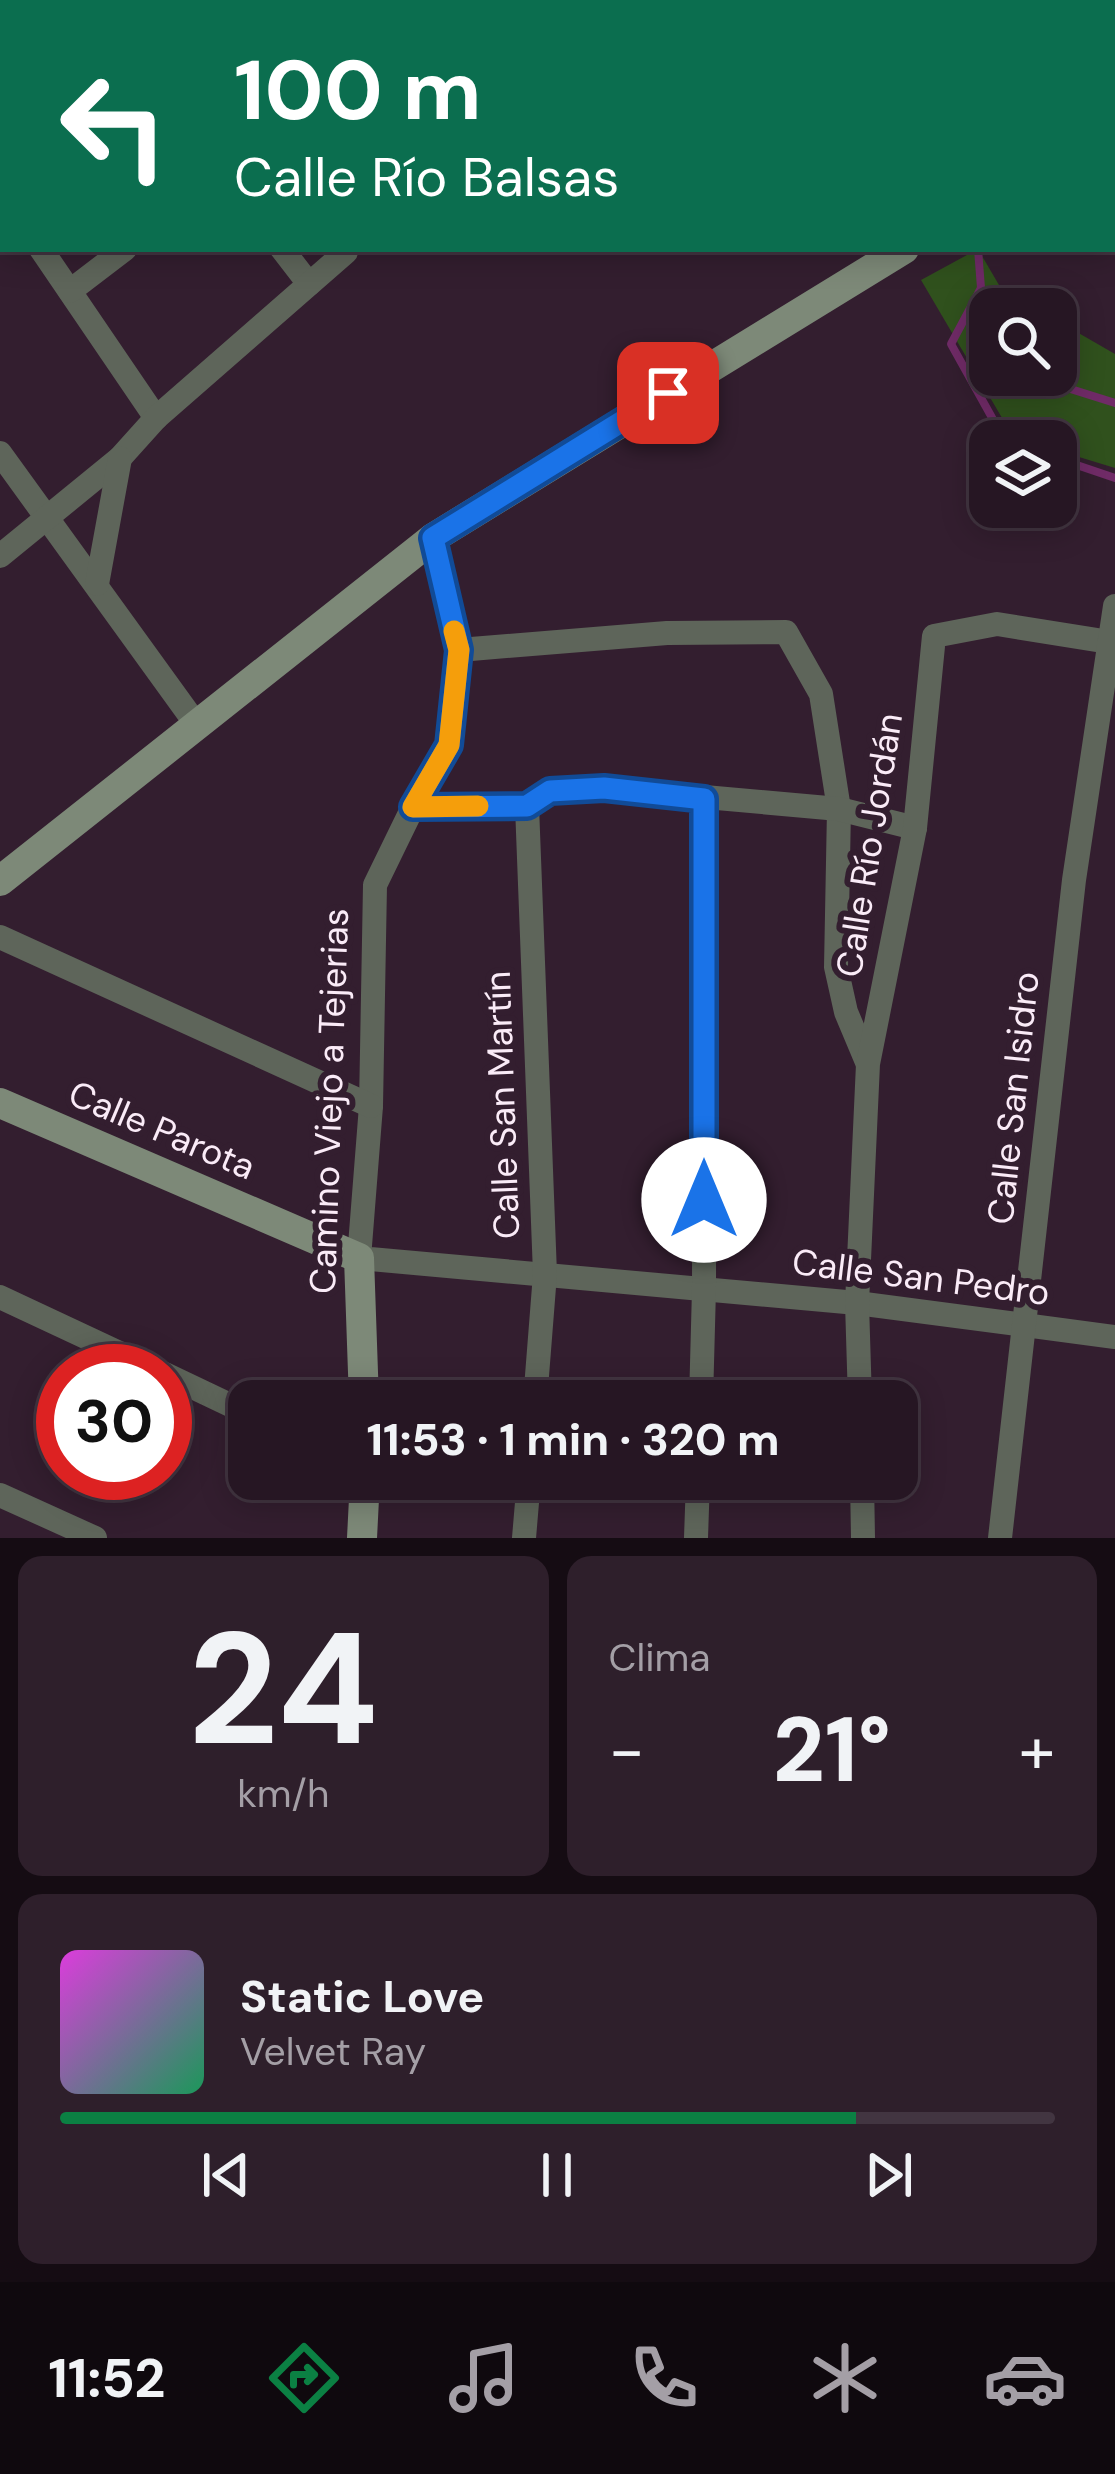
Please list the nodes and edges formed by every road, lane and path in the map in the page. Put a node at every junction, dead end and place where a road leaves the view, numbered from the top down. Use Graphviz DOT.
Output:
graph roads {
  1 [pos="43,252"];
  2 [pos="121,252"];
  3 [pos="284,252"];
  4 [pos="346,252"];
  5 [pos="899,252"];
  6 [pos="309,284"];
  7 [pos="70,291"];
  8 [pos="156,418"];
  9 [pos="0,453"];
  10 [pos="120,458"];
  11 [pos="48,516"];
  12 [pos="433,538"];
  13 [pos="0,556"];
  14 [pos="97,584"];
  15 [pos="1115,606"];
  16 [pos="1113,643"];
  17 [pos="459,650"];
  18 [pos="196,724"];
  19 [pos="704,799"];
  20 [pos="527,806"];
  21 [pos="413,807"];
  22 [pos="838,809"];
  23 [pos="915,828"];
  24 [pos="0,880"];
  25 [pos="0,937"];
  26 [pos="868,1064"];
  27 [pos="0,1103"];
  28 [pos="371,1106"];
  29 [pos="359,1258"];
  30 [pos="544,1274"];
  31 [pos="704,1289"];
  32 [pos="0,1297"];
  33 [pos="857,1303"];
  34 [pos="1024,1325"];
  35 [pos="1115,1337"];
  36 [pos="100,1344"];
  37 [pos="363,1380"];
  38 [pos="536,1380"];
  39 [pos="701,1380"];
  40 [pos="859,1380"];
  41 [pos="192,1387"];
  42 [pos="228,1404"];
  43 [pos="0,1495"];
  44 [pos="364,1500"];
  45 [pos="527,1500"];
  46 [pos="697,1500"];
  47 [pos="862,1500"];
  48 [pos="95,1538"];
  49 [pos="362,1538"];
  50 [pos="524,1538"];
  51 [pos="696,1538"];
  52 [pos="863,1538"];
  53 [pos="1000,1538"];
  1 -- 7 [label="street"];
  2 -- 7 [label="street"];
  3 -- 6 [label="street"];
  4 -- 6 [label="street"];
  5 -- 12 [label="street"];
  6 -- 8 [label="street"];
  7 -- 8 [label="street"];
  8 -- 10 [label="street"];
  9 -- 11 [label="street"];
  10 -- 11 [label="street"];
  10 -- 14 [label="street"];
  11 -- 13 [label="street"];
  11 -- 14 [label="street"];
  12 -- 17 [label="street, Camino Viejo a Tejerias"];
  12 -- 18 [label="street"];
  14 -- 18 [label="street"];
  15 -- 16 [label="street, Calle San Isidro"];
  16 -- 23 [label="street, Calle Río Jordán"];
  16 -- 34 [label="street, Calle San Isidro"];
  17 -- 21 [label="street, Camino Viejo a Tejerias"];
  17 -- 22 [label="street"];
  18 -- 24 [label="street"];
  19 -- 20 [label="street"];
  19 -- 22 [label="street"];
  19 -- 31 [label="street"];
  20 -- 21 [label="street"];
  20 -- 30 [label="street, Calle San Martín"];
  21 -- 28 [label="street, Camino Viejo a Tejerias"];
  22 -- 23 [label="street"];
  22 -- 26 [label="street"];
  23 -- 26 [label="street, Calle Río Jordán"];
  25 -- 28 [label="street"];
  26 -- 33 [label="street, Calle Río Jordán"];
  27 -- 29 [label="street, Calle Parota"];
  28 -- 29 [label="street, Camino Viejo a Tejerias"];
  29 -- 30 [label="street, Calle San Pedro"];
  29 -- 37 [label="street, Camino Viejo a Tejerias"];
  30 -- 31 [label="street, Calle San Pedro"];
  30 -- 38 [label="street, Calle San Martín"];
  31 -- 33 [label="street, Calle San Pedro"];
  31 -- 39 [label="street"];
  32 -- 36 [label="street"];
  33 -- 34 [label="street, Calle San Pedro"];
  33 -- 40 [label="street, Calle Río Jordán"];
  34 -- 35 [label="street, Calle San Pedro"];
  34 -- 53 [label="street, Calle San Isidro"];
  41 -- 42 [label="street"];
  43 -- 48 [label="street"];
  44 -- 49 [label="street"];
  45 -- 50 [label="street"];
  46 -- 51 [label="street"];
  47 -- 52 [label="street"];
}
